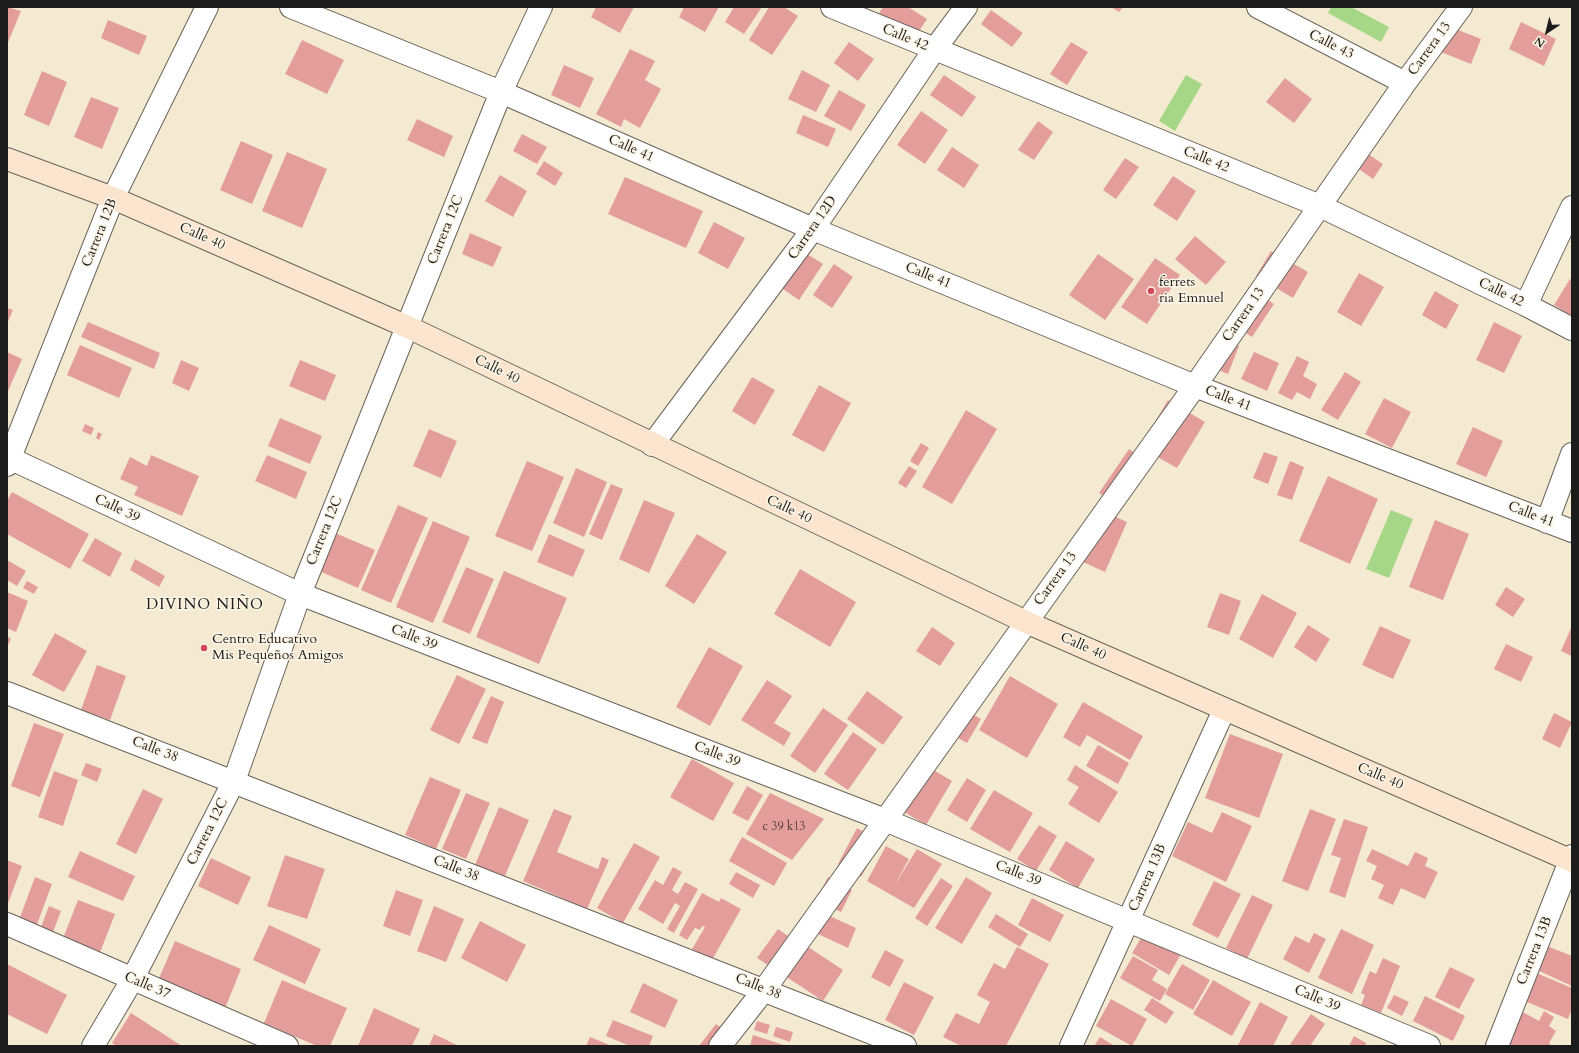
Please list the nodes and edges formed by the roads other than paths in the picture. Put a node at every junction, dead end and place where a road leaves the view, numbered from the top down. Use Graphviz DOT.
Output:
graph roads {
  1 [pos="207,7"];
  2 [pos="291,7"];
  3 [pos="541,7"];
  4 [pos="832,7"];
  5 [pos="966,7"];
  6 [pos="1258,7"];
  7 [pos="1461,7"];
  8 [pos="934,50"];
  9 [pos="1405,83"];
  10 [pos="501,92"];
  11 [pos="7,159"];
  12 [pos="113,198"];
  13 [pos="1320,206"];
  14 [pos="1572,207"];
  15 [pos="813,229"];
  16 [pos="1526,305"];
  17 [pos="408,327"];
  18 [pos="1572,329"];
  19 [pos="1195,386"];
  20 [pos="652,445"];
  21 [pos="1572,454"];
  22 [pos="8,460"];
  23 [pos="1547,522"];
  24 [pos="1572,531"];
  25 [pos="300,594"];
  26 [pos="1026,622"];
  27 [pos="7,693"];
  28 [pos="1224,710"];
  29 [pos="234,781"];
  30 [pos="885,820"];
  31 [pos="1572,859"];
  32 [pos="1129,920"];
  33 [pos="7,924"];
  34 [pos="132,980"];
  35 [pos="764,990"];
  36 [pos="93,1046"];
  37 [pos="287,1046"];
  38 [pos="720,1046"];
  39 [pos="905,1046"];
  40 [pos="1071,1046"];
  41 [pos="1429,1046"];
  42 [pos="1497,1046"];
  1 -- 12 [label="street, Carrera 12B"];
  2 -- 10 [label="street, Calle 41"];
  3 -- 10 [label="street, Carrera 12C"];
  4 -- 8 [label="street, Calle 42"];
  5 -- 8 [label="street, Carrera 12D"];
  6 -- 9 [label="street, Calle 43"];
  7 -- 9 [label="street, Carrera 13"];
  8 -- 13 [label="street, Calle 42"];
  8 -- 15 [label="street, Carrera 12D"];
  9 -- 13 [label="street, Carrera 13"];
  10 -- 15 [label="street, Calle 41"];
  10 -- 17 [label="street, Carrera 12C"];
  11 -- 12 [label="street, Calle 40"];
  12 -- 17 [label="street, Calle 40"];
  12 -- 22 [label="street, Carrera 12B"];
  13 -- 16 [label="street, Calle 42"];
  13 -- 19 [label="street, Carrera 13"];
  14 -- 16 [label="street"];
  15 -- 19 [label="street, Calle 41"];
  15 -- 20 [label="street, Carrera 12D"];
  16 -- 18 [label="street, Calle 42"];
  17 -- 20 [label="street, Calle 40"];
  17 -- 25 [label="street, Carrera 12C"];
  19 -- 23 [label="street, Calle 41"];
  19 -- 26 [label="street, Carrera 13"];
  20 -- 26 [label="street, Calle 40"];
  21 -- 23 [label="street"];
  22 -- 25 [label="street, Calle 39"];
  23 -- 24 [label="street, Calle 41"];
  25 -- 29 [label="street, Carrera 12C"];
  25 -- 30 [label="street, Calle 39"];
  26 -- 28 [label="street, Calle 40"];
  26 -- 30 [label="street, Carrera 13"];
  27 -- 29 [label="street, Calle 38"];
  28 -- 31 [label="street, Calle 40"];
  28 -- 32 [label="street, Carrera 13B"];
  29 -- 34 [label="street, Carrera 12C"];
  29 -- 35 [label="street, Calle 38"];
  30 -- 32 [label="street, Calle 39"];
  30 -- 35 [label="street, Carrera 13"];
  31 -- 42 [label="street, Carrera 13B"];
  32 -- 40 [label="street, Carrera 13B"];
  32 -- 41 [label="street, Calle 39"];
  33 -- 34 [label="street, Calle 37"];
  34 -- 36 [label="street, Carrera 12C"];
  34 -- 37 [label="street, Calle 37"];
  35 -- 38 [label="street, Carrera 13"];
  35 -- 39 [label="street, Calle 38"];
}
